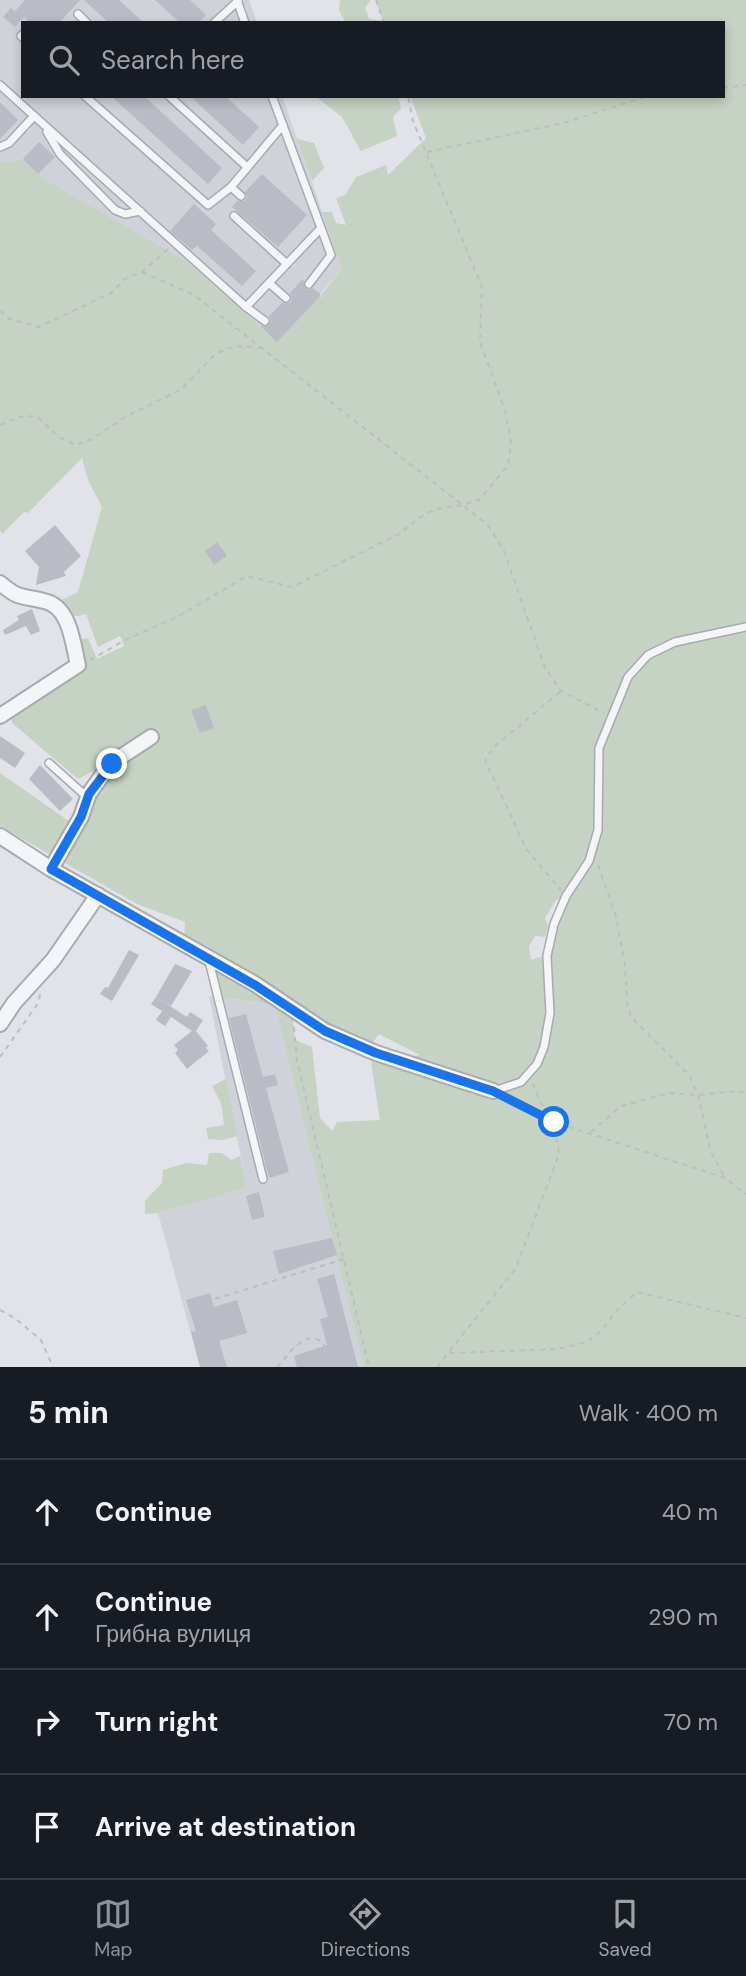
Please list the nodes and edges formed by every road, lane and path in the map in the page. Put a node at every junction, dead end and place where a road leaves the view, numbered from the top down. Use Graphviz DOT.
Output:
graph roads {
  1 [pos="376,0"];
  2 [pos="237,1"];
  3 [pos="78,14"];
  4 [pos="85,21"];
  5 [pos="216,21"];
  6 [pos="244,21"];
  7 [pos="383,21"];
  8 [pos="0,85"];
  9 [pos="746,85"];
  10 [pos="725,88"];
  11 [pos="87,98"];
  12 [pos="171,98"];
  13 [pos="273,98"];
  14 [pos="408,98"];
  15 [pos="642,98"];
  16 [pos="34,116"];
  17 [pos="44,125"];
  18 [pos="283,125"];
  19 [pos="0,148"];
  20 [pos="426,152"];
  21 [pos="246,166"];
  22 [pos="231,187"];
  23 [pos="241,196"];
  24 [pos="139,211"];
  25 [pos="234,216"];
  26 [pos="321,228"];
  27 [pos="175,243"];
  28 [pos="287,264"];
  29 [pos="142,272"];
  30 [pos="269,283"];
  31 [pos="309,284"];
  32 [pos="286,298"];
  33 [pos="246,307"];
  34 [pos="0,311"];
  35 [pos="265,321"];
  36 [pos="264,348"];
  37 [pos="0,425"];
  38 [pos="463,505"];
  39 [pos="0,583"];
  40 [pos="746,627"];
  41 [pos="78,665"];
  42 [pos="561,691"];
  43 [pos="0,716"];
  44 [pos="610,717"];
  45 [pos="151,737"];
  46 [pos="49,762"];
  47 [pos="88,798"];
  48 [pos="0,836"];
  49 [pos="592,851"];
  50 [pos="51,869"];
  51 [pos="98,895"];
  52 [pos="566,896"];
  53 [pos="209,960"];
  54 [pos="41,973"];
  55 [pos="292,1009"];
  56 [pos="0,1024"];
  57 [pos="0,1057"];
  58 [pos="531,1070"];
  59 [pos="493,1091"];
  60 [pos="746,1093"];
  61 [pos="698,1096"];
  62 [pos="554,1122"];
  63 [pos="589,1133"];
  64 [pos="725,1178"];
  65 [pos="263,1179"];
  66 [pos="746,1194"];
  67 [pos="344,1259"];
  68 [pos="215,1299"];
  69 [pos="0,1310"];
  70 [pos="746,1318"];
  71 [pos="449,1353"];
  72 [pos="53,1367"];
  73 [pos="277,1367"];
  74 [pos="333,1367"];
  75 [pos="369,1367"];
  76 [pos="437,1367"];
  1 -- 7 [label="path"];
  2 -- 5 [label="lane"];
  2 -- 6 [label="lane"];
  3 -- 4 [label="lane"];
  8 -- 16 [label="lane"];
  9 -- 10 [label="path"];
  11 -- 22 [label="lane"];
  12 -- 21 [label="lane"];
  13 -- 18 [label="lane"];
  14 -- 20 [label="path"];
  15 -- 20 [label="path"];
  16 -- 17 [label="lane"];
  16 -- 19 [label="lane"];
  17 -- 24 [label="lane"];
  17 -- 24 [label="lane"];
  18 -- 21 [label="lane"];
  18 -- 26 [label="lane"];
  20 -- 38 [label="path"];
  21 -- 22 [label="lane"];
  22 -- 23 [label="lane"];
  24 -- 27 [label="lane"];
  25 -- 28 [label="lane"];
  26 -- 28 [label="lane"];
  26 -- 31 [label="lane"];
  27 -- 29 [label="path"];
  27 -- 33 [label="lane"];
  28 -- 30 [label="lane"];
  29 -- 34 [label="path"];
  29 -- 36 [label="path"];
  30 -- 32 [label="lane"];
  30 -- 33 [label="lane"];
  33 -- 35 [label="lane"];
  36 -- 37 [label="path"];
  36 -- 38 [label="path"];
  38 -- 41 [label="path"];
  38 -- 42 [label="path"];
  39 -- 41 [label="street"];
  40 -- 44 [label="lane"];
  41 -- 43 [label="street"];
  42 -- 44 [label="path"];
  42 -- 52 [label="path"];
  44 -- 49 [label="lane"];
  45 -- 47 [label="street"];
  46 -- 47 [label="lane"];
  47 -- 50 [label="street"];
  48 -- 50 [label="street"];
  49 -- 52 [label="lane"];
  49 -- 61 [label="path"];
  50 -- 51 [label="street"];
  51 -- 53 [label="street"];
  51 -- 54 [label="street"];
  52 -- 58 [label="lane"];
  53 -- 55 [label="street"];
  53 -- 65 [label="lane"];
  54 -- 56 [label="street"];
  54 -- 57 [label="path"];
  55 -- 59 [label="street"];
  55 -- 67 [label="path"];
  58 -- 59 [label="lane"];
  58 -- 62 [label="path"];
  59 -- 62 [label="path"];
  60 -- 61 [label="path"];
  61 -- 63 [label="path"];
  61 -- 64 [label="path"];
  62 -- 63 [label="path"];
  62 -- 71 [label="path"];
  63 -- 64 [label="path"];
  64 -- 66 [label="path"];
  67 -- 68 [label="path"];
  67 -- 75 [label="path"];
  69 -- 72 [label="path"];
  70 -- 71 [label="path"];
  71 -- 76 [label="path"];
  73 -- 74 [label="path"];
}
